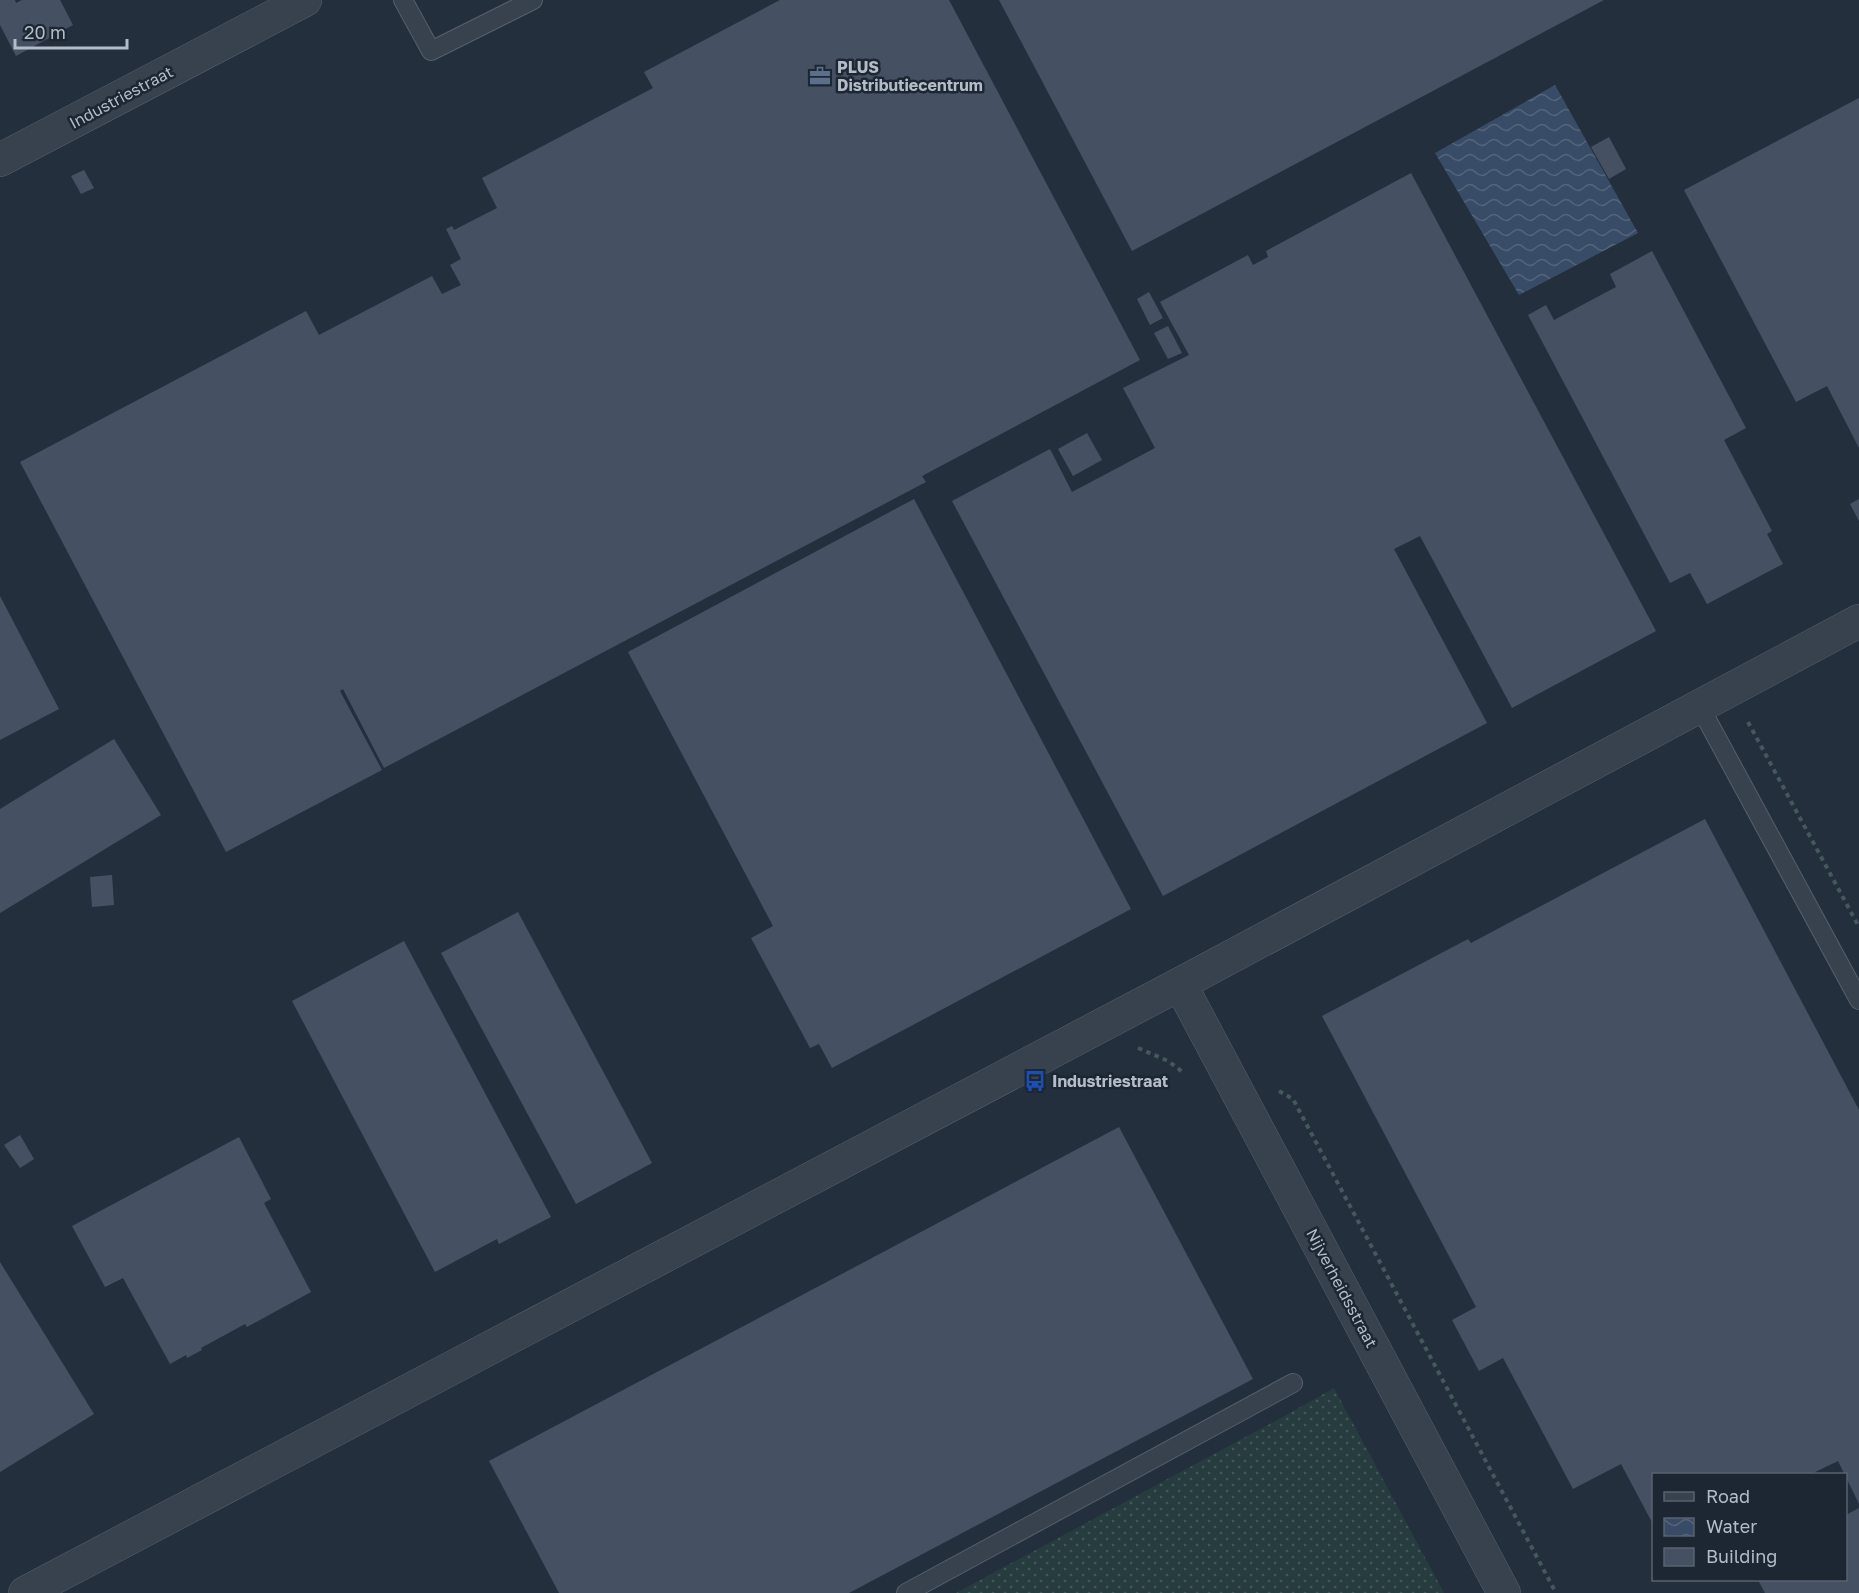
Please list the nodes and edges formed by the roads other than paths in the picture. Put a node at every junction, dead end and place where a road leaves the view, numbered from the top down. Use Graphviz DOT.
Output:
graph roads {
  1 [pos="305,0"];
  2 [pos="404,0"];
  3 [pos="533,0"];
  4 [pos="0,160"];
  5 [pos="1859,621"];
  6 [pos="1700,707"];
  7 [pos="1180,984"];
  8 [pos="1859,1000"];
  9 [pos="1293,1383"];
  10 [pos="25,1593"];
  11 [pos="906,1593"];
  12 [pos="1504,1593"];
  1 -- 4 [label="street, Industriestraat"];
  2 -- 3 [label="lane"];
  5 -- 6 [label="street"];
  6 -- 7 [label="street"];
  6 -- 8 [label="lane"];
  7 -- 10 [label="street"];
  7 -- 12 [label="street, Nijverheidsstraat"];
  9 -- 11 [label="lane"];
}
